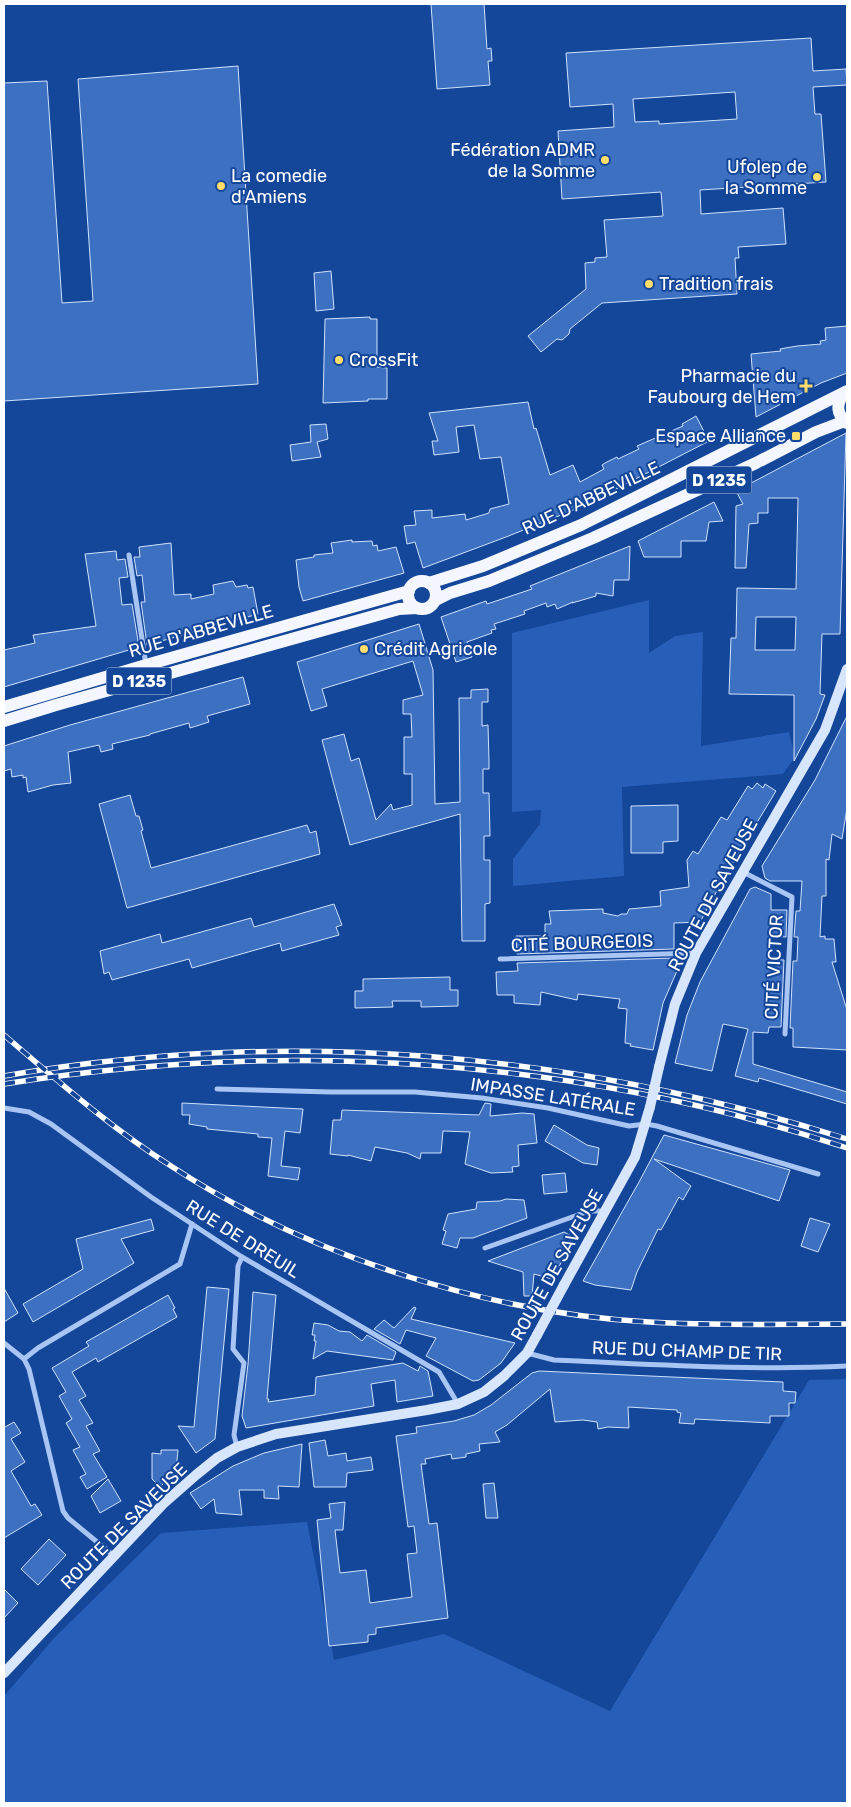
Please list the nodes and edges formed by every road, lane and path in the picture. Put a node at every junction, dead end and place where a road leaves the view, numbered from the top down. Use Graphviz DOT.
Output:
graph roads {
  1 [pos="846,392"];
  2 [pos="846,422"];
  3 [pos="129,555"];
  4 [pos="429,583"];
  5 [pos="409,591"];
  6 [pos="436,600"];
  7 [pos="417,608"];
  8 [pos="146,665"];
  9 [pos="847,668"];
  10 [pos="148,679"];
  11 [pos="4,707"];
  12 [pos="4,721"];
  13 [pos="743,872"];
  14 [pos="696,954"];
  15 [pos="500,960"];
  16 [pos="784,1034"];
  17 [pos="217,1089"];
  18 [pos="4,1108"];
  19 [pos="646,1124"];
  20 [pos="818,1174"];
  21 [pos="606,1211"];
  22 [pos="192,1224"];
  23 [pos="485,1248"];
  24 [pos="242,1257"];
  25 [pos="4,1343"];
  26 [pos="527,1353"];
  27 [pos="24,1359"];
  28 [pos="847,1366"];
  29 [pos="458,1404"];
  30 [pos="237,1447"];
  31 [pos="114,1556"];
  32 [pos="4,1673"];
  1 -- 2 [label="main road"];
  1 -- 4 [label="main road, RUE D'ABBEVILLE / D 1235"];
  2 -- 6 [label="main road, RUE D'ABBEVILLE / D 1235"];
  3 -- 8 [label="street"];
  4 -- 5 [label="main road"];
  4 -- 6 [label="main road"];
  5 -- 7 [label="main road"];
  5 -- 8 [label="main road, RUE D'ABBEVILLE / D 1235"];
  6 -- 7 [label="main road"];
  7 -- 10 [label="main road, RUE D'ABBEVILLE / D 1235"];
  8 -- 10 [label="street"];
  8 -- 11 [label="main road, RUE D'ABBEVILLE / D 1235"];
  9 -- 13 [label="main road, ROUTE DE SAVEUSE"];
  10 -- 12 [label="main road, RUE D'ABBEVILLE / D 1235"];
  13 -- 14 [label="main road, ROUTE DE SAVEUSE"];
  13 -- 16 [label="street, CITÉ VICTOR"];
  14 -- 15 [label="street, CITÉ BOURGEOIS"];
  14 -- 19 [label="main road, ROUTE DE SAVEUSE, bridge"];
  17 -- 19 [label="street, IMPASSE LATÉRALE"];
  18 -- 22 [label="street, RUE DE DREUIL"];
  19 -- 20 [label="street, IMPASSE LATÉRALE"];
  19 -- 21 [label="main road, ROUTE DE SAVEUSE"];
  21 -- 23 [label="street"];
  21 -- 26 [label="main road, ROUTE DE SAVEUSE, bridge"];
  22 -- 24 [label="street, RUE DE DREUIL"];
  22 -- 27 [label="street"];
  24 -- 29 [label="street, RUE DE DREUIL"];
  24 -- 30 [label="street"];
  25 -- 27 [label="street"];
  26 -- 28 [label="street, RUE DU CHAMP DE TIR"];
  26 -- 29 [label="main road, ROUTE DE SAVEUSE"];
  27 -- 31 [label="street"];
  29 -- 30 [label="main road, ROUTE DE SAVEUSE"];
  30 -- 31 [label="main road, ROUTE DE SAVEUSE"];
  31 -- 32 [label="main road, ROUTE DE SAVEUSE"];
}
